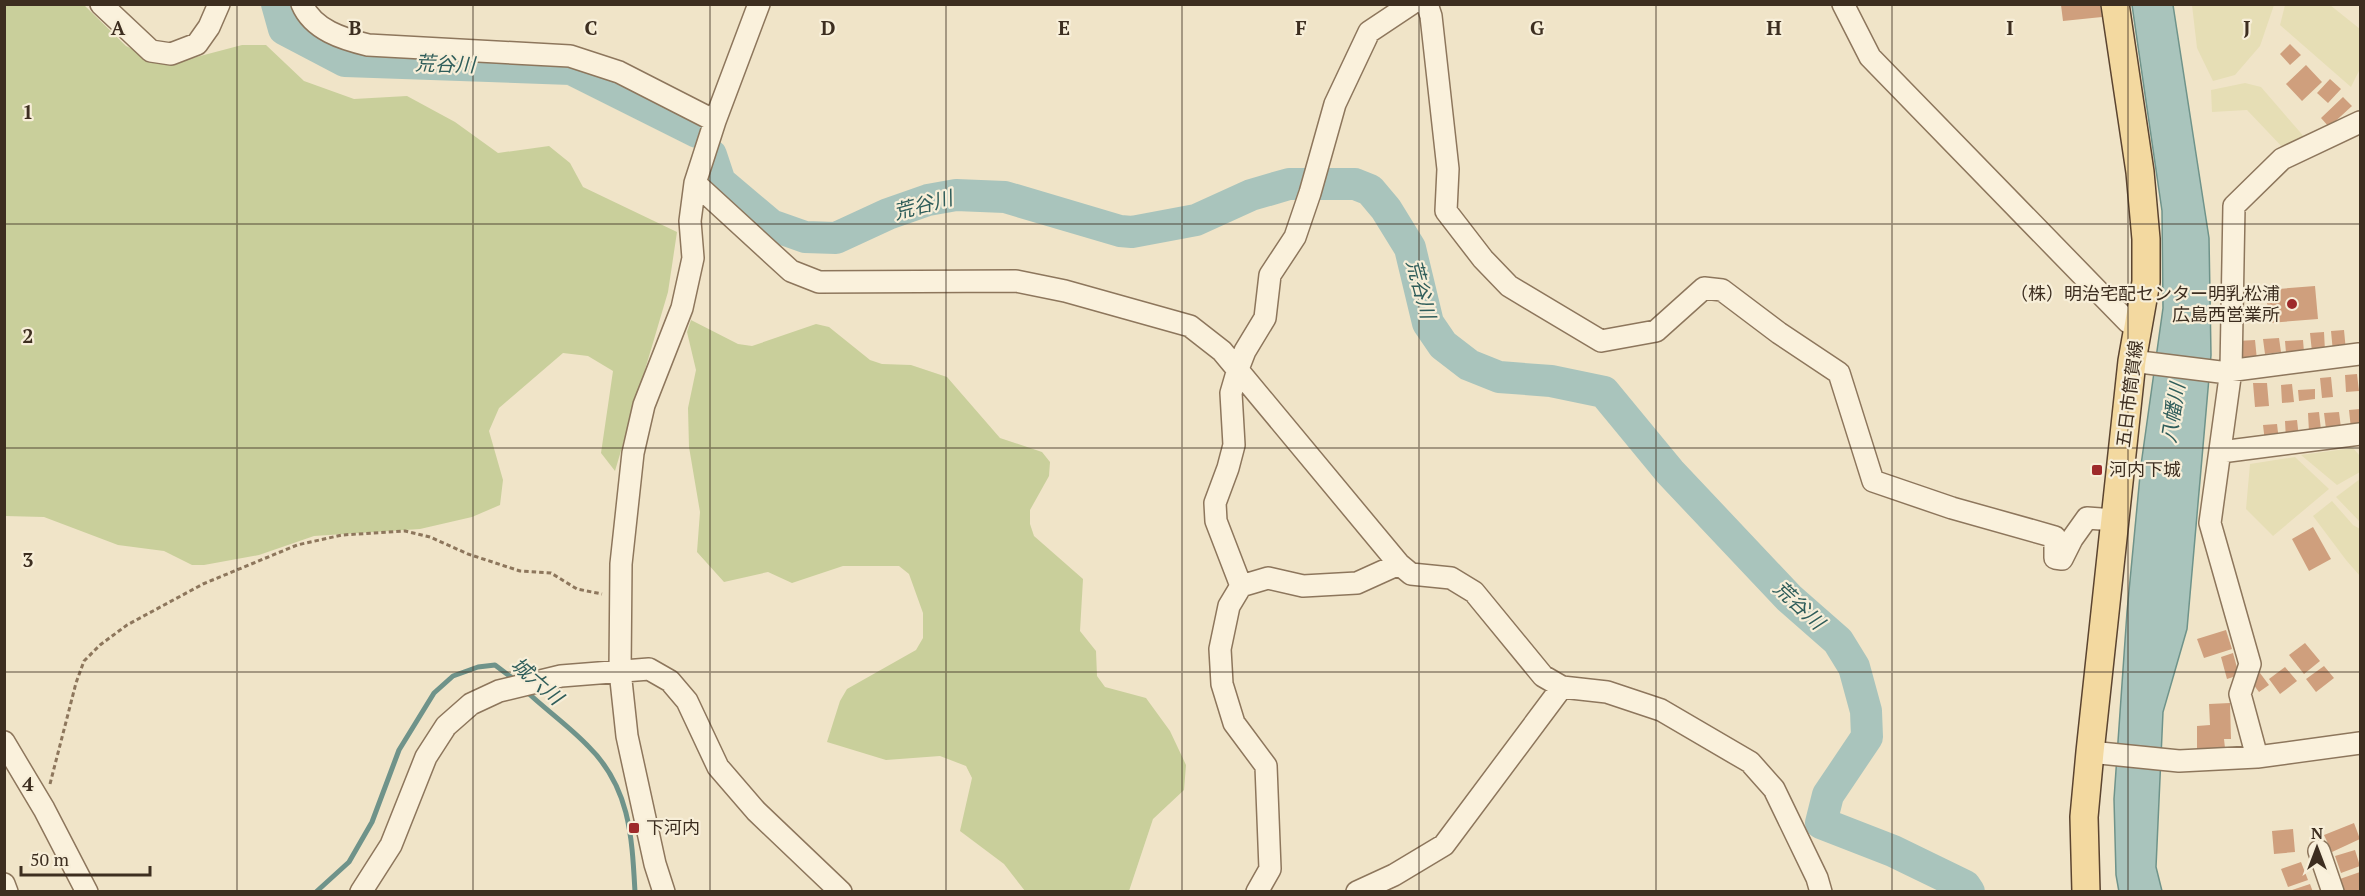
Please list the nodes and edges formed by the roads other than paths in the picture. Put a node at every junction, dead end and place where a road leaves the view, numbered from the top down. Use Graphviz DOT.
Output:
graph roads {
  1 [pos="101,4"];
  2 [pos="219,4"];
  3 [pos="302,4"];
  4 [pos="759,4"];
  5 [pos="1411,4"];
  6 [pos="1427,4"];
  7 [pos="1843,4"];
  8 [pos="2115,4"];
  9 [pos="715,121"];
  10 [pos="2361,122"];
  11 [pos="695,183"];
  12 [pos="2135,342"];
  13 [pos="2359,354"];
  14 [pos="1238,369"];
  15 [pos="2226,371"];
  16 [pos="2361,434"];
  17 [pos="2221,452"];
  18 [pos="2115,520"];
  19 [pos="1399,564"];
  20 [pos="1241,586"];
  21 [pos="620,671"];
  22 [pos="1562,687"];
  23 [pos="4,742"];
  24 [pos="2361,744"];
  25 [pos="2096,753"];
  26 [pos="2257,757"];
  27 [pos="2319,851"];
  28 [pos="4,884"];
  29 [pos="6,891"];
  30 [pos="87,891"];
  31 [pos="361,891"];
  32 [pos="664,891"];
  33 [pos="841,891"];
  34 [pos="1257,891"];
  35 [pos="1357,891"];
  36 [pos="1821,891"];
  37 [pos="2086,891"];
  38 [pos="2333,891"];
  1 -- 2 [label="street"];
  3 -- 9 [label="street"];
  4 -- 9 [label="street"];
  5 -- 14 [label="street"];
  6 -- 18 [label="street"];
  7 -- 12 [label="street"];
  8 -- 12 [label="main road, 五日市筒賀線"];
  9 -- 11 [label="street"];
  10 -- 15 [label="street"];
  11 -- 14 [label="street"];
  11 -- 21 [label="street"];
  12 -- 15 [label="street"];
  12 -- 18 [label="main road, 五日市筒賀線"];
  13 -- 15 [label="street"];
  14 -- 19 [label="street"];
  14 -- 20 [label="street"];
  15 -- 17 [label="street"];
  16 -- 17 [label="street"];
  17 -- 26 [label="street"];
  18 -- 25 [label="main road, 五日市筒賀線"];
  19 -- 20 [label="street"];
  19 -- 22 [label="street"];
  20 -- 34 [label="street"];
  21 -- 31 [label="street"];
  21 -- 32 [label="street"];
  21 -- 33 [label="street"];
  22 -- 35 [label="street"];
  22 -- 36 [label="street"];
  23 -- 30 [label="street"];
  24 -- 26 [label="street"];
  25 -- 26 [label="street"];
  25 -- 37 [label="main road, 五日市筒賀線"];
  27 -- 38 [label="street"];
  28 -- 29 [label="street"];
}
